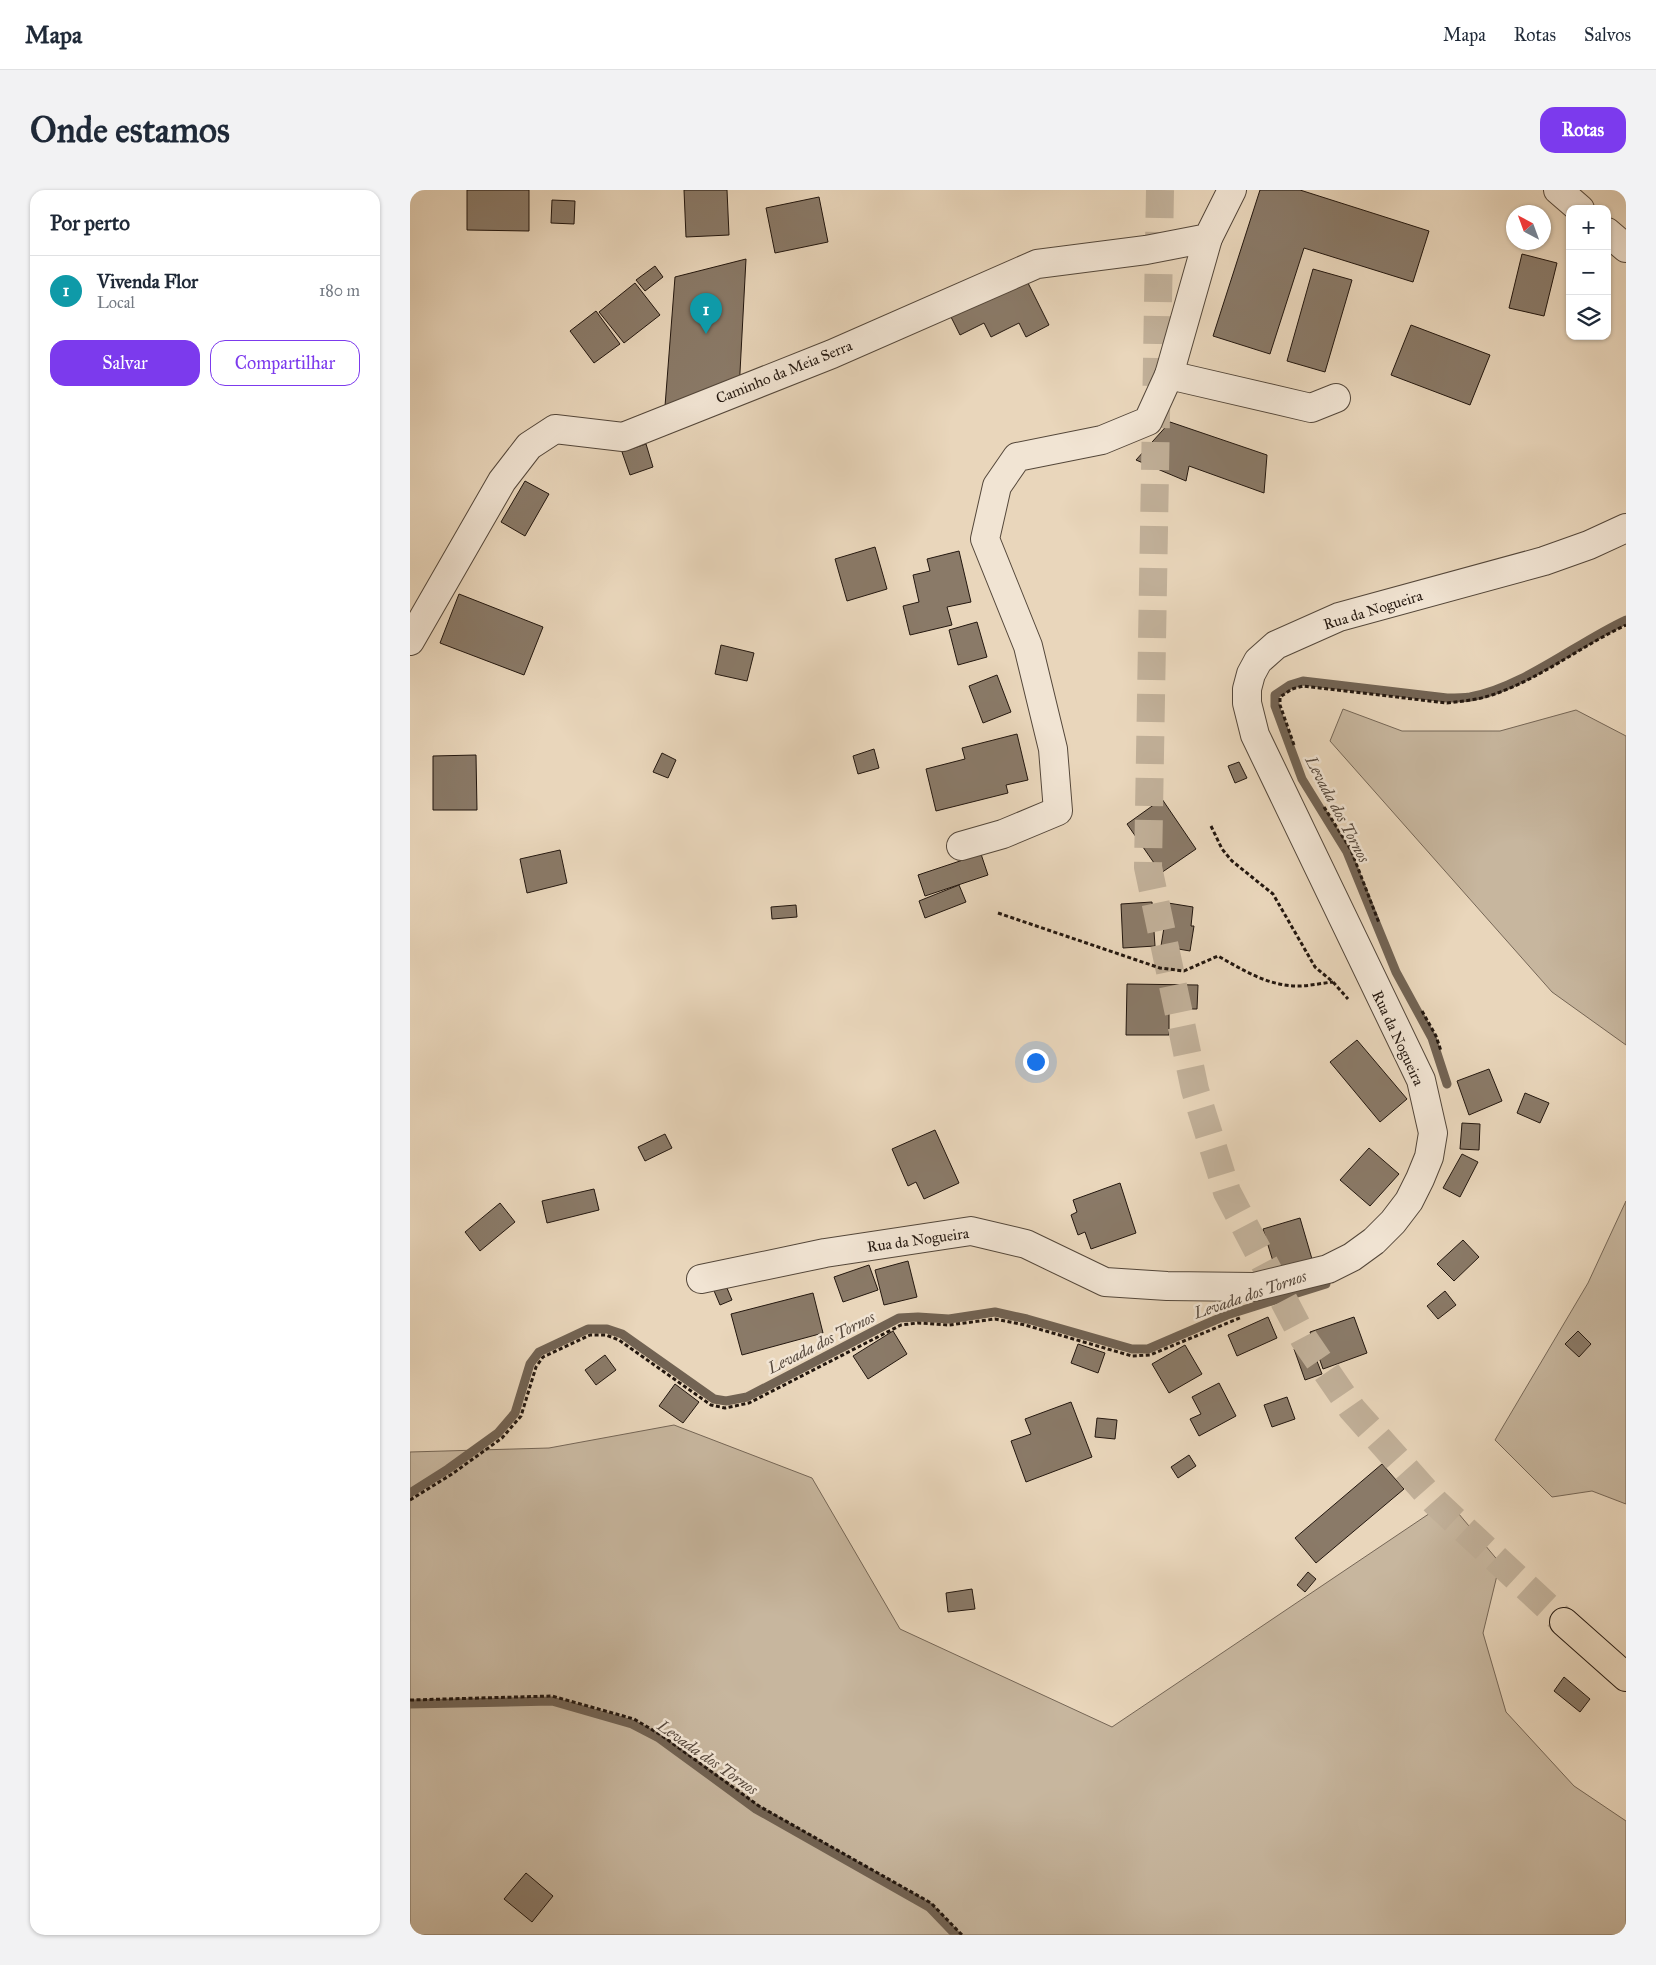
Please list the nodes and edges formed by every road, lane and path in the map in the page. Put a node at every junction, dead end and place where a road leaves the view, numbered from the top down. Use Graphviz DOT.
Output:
graph roads {
  1 [pos="1232,190"];
  2 [pos="1558,190"];
  3 [pos="1575,205"];
  4 [pos="1611,235"];
  5 [pos="1208,238"];
  6 [pos="1626,248"];
  7 [pos="1169,375"];
  8 [pos="1336,398"];
  9 [pos="1626,528"];
  10 [pos="1626,625"];
  11 [pos="410,641"];
  12 [pos="1296,750"];
  13 [pos="1320,801"];
  14 [pos="1211,826"];
  15 [pos="961,846"];
  16 [pos="998,913"];
  17 [pos="1383,930"];
  18 [pos="1333,982"];
  19 [pos="1351,1002"];
  20 [pos="1418,1003"];
  21 [pos="1442,1055"];
  22 [pos="701,1279"];
  23 [pos="1164,1349"];
  24 [pos="410,1500"];
  25 [pos="1564,1622"];
  26 [pos="1626,1676"];
  27 [pos="410,1700"];
  28 [pos="962,1935"];
  1 -- 5 [label="street"];
  2 -- 3 [label="street"];
  4 -- 6 [label="street"];
  5 -- 7 [label="street"];
  5 -- 11 [label="street, Caminho da Meia Serra"];
  7 -- 8 [label="street"];
  7 -- 15 [label="street"];
  9 -- 22 [label="street, Rua da Nogueira"];
  10 -- 12 [label="path"];
  13 -- 17 [label="path"];
  14 -- 18 [label="path"];
  16 -- 18 [label="path"];
  18 -- 19 [label="path"];
  20 -- 21 [label="path"];
  23 -- 24 [label="path"];
  25 -- 26 [label="main road"];
  27 -- 28 [label="path"];
}
